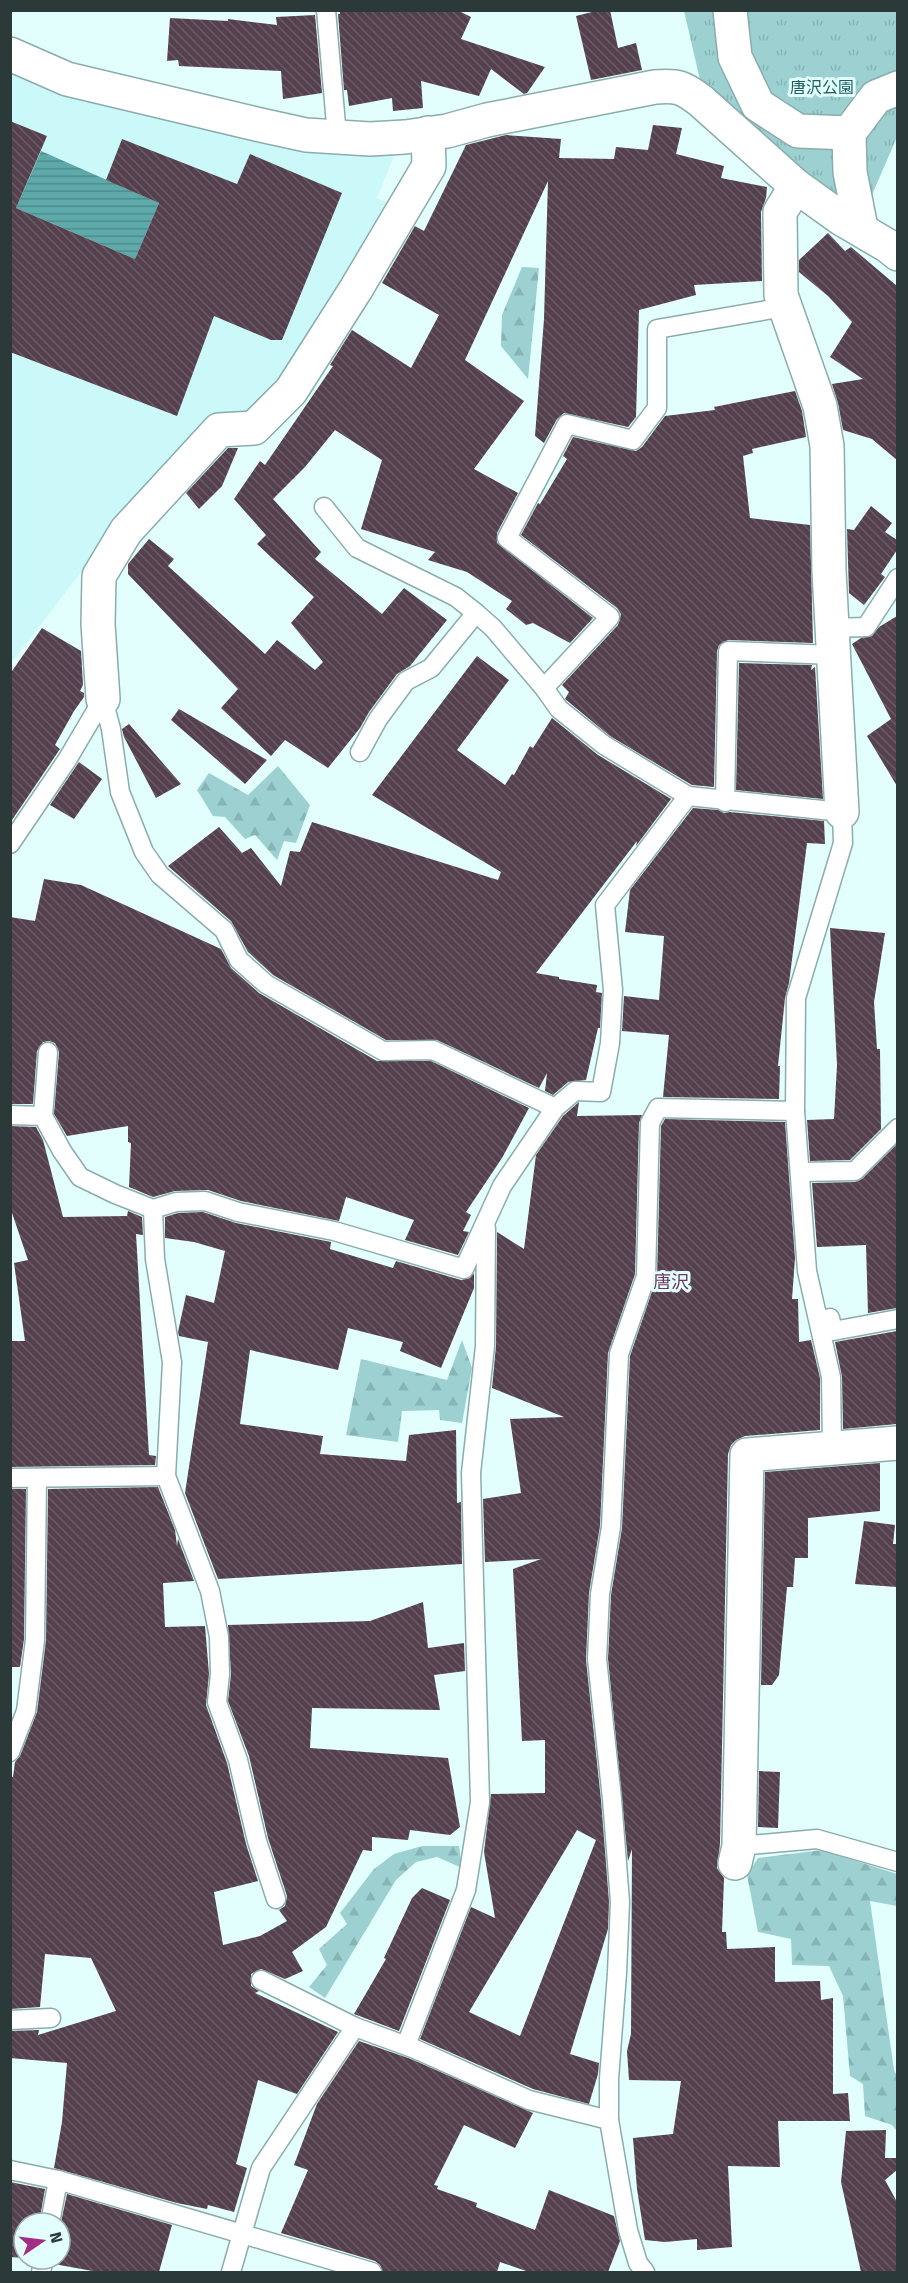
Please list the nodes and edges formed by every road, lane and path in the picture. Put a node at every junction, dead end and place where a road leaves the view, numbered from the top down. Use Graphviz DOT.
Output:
graph roads {
  1 [pos="326,10"];
  2 [pos="730,10"];
  3 [pos="10,54"];
  4 [pos="897,88"];
  5 [pos="849,133"];
  6 [pos="428,134"];
  7 [pos="337,136"];
  8 [pos="796,186"];
  9 [pos="861,228"];
  10 [pos="897,254"];
  11 [pos="785,307"];
  12 [pos="324,507"];
  13 [pos="897,578"];
  14 [pos="476,613"];
  15 [pos="833,641"];
  16 [pos="544,688"];
  17 [pos="103,699"];
  18 [pos="360,752"];
  19 [pos="688,796"];
  20 [pos="725,802"];
  21 [pos="842,812"];
  22 [pos="10,844"];
  23 [pos="48,1052"];
  24 [pos="555,1108"];
  25 [pos="795,1111"];
  26 [pos="10,1116"];
  27 [pos="43,1116"];
  28 [pos="897,1128"];
  29 [pos="800,1172"];
  30 [pos="153,1209"];
  31 [pos="486,1220"];
  32 [pos="819,1320"];
  33 [pos="897,1320"];
  34 [pos="897,1443"];
  35 [pos="832,1448"];
  36 [pos="166,1476"];
  37 [pos="10,1478"];
  38 [pos="37,1478"];
  39 [pos="10,1752"];
  40 [pos="737,1854"];
  41 [pos="897,1862"];
  42 [pos="276,1899"];
  43 [pos="261,1980"];
  44 [pos="51,2018"];
  45 [pos="10,2020"];
  46 [pos="355,2027"];
  47 [pos="406,2045"];
  48 [pos="609,2120"];
  49 [pos="10,2170"];
  50 [pos="58,2180"];
  51 [pos="52,2211"];
  52 [pos="242,2235"];
  53 [pos="231,2272"];
  54 [pos="372,2272"];
  55 [pos="645,2272"];
  1 -- 7 [label="lane"];
  2 -- 5 [label="street"];
  3 -- 7 [label="street"];
  4 -- 5 [label="street"];
  5 -- 9 [label="street"];
  6 -- 7 [label="street"];
  6 -- 8 [label="street"];
  6 -- 17 [label="street"];
  8 -- 9 [label="street"];
  8 -- 11 [label="street"];
  9 -- 10 [label="street"];
  11 -- 15 [label="street"];
  11 -- 16 [label="lane"];
  12 -- 14 [label="lane"];
  13 -- 15 [label="lane"];
  14 -- 16 [label="lane"];
  14 -- 18 [label="lane"];
  15 -- 20 [label="lane"];
  15 -- 21 [label="street"];
  16 -- 19 [label="lane"];
  17 -- 22 [label="lane"];
  17 -- 24 [label="lane"];
  19 -- 20 [label="lane"];
  19 -- 24 [label="lane"];
  20 -- 21 [label="lane"];
  21 -- 25 [label="lane"];
  23 -- 27 [label="lane"];
  24 -- 31 [label="lane"];
  25 -- 29 [label="lane"];
  25 -- 48 [label="lane"];
  26 -- 27 [label="lane"];
  27 -- 30 [label="lane"];
  28 -- 29 [label="lane"];
  29 -- 32 [label="lane"];
  30 -- 31 [label="lane"];
  30 -- 36 [label="lane"];
  31 -- 47 [label="lane"];
  32 -- 33 [label="lane"];
  32 -- 35 [label="lane"];
  34 -- 35 [label="street"];
  35 -- 40 [label="street"];
  36 -- 38 [label="lane"];
  36 -- 42 [label="lane"];
  37 -- 38 [label="lane"];
  38 -- 39 [label="lane"];
  40 -- 41 [label="lane"];
  43 -- 46 [label="lane"];
  44 -- 45 [label="lane"];
  46 -- 47 [label="lane"];
  46 -- 52 [label="lane"];
  47 -- 48 [label="lane"];
  48 -- 55 [label="lane"];
  49 -- 50 [label="lane"];
  50 -- 51 [label="lane"];
  50 -- 52 [label="lane"];
  52 -- 53 [label="lane"];
  52 -- 54 [label="lane"];
}
